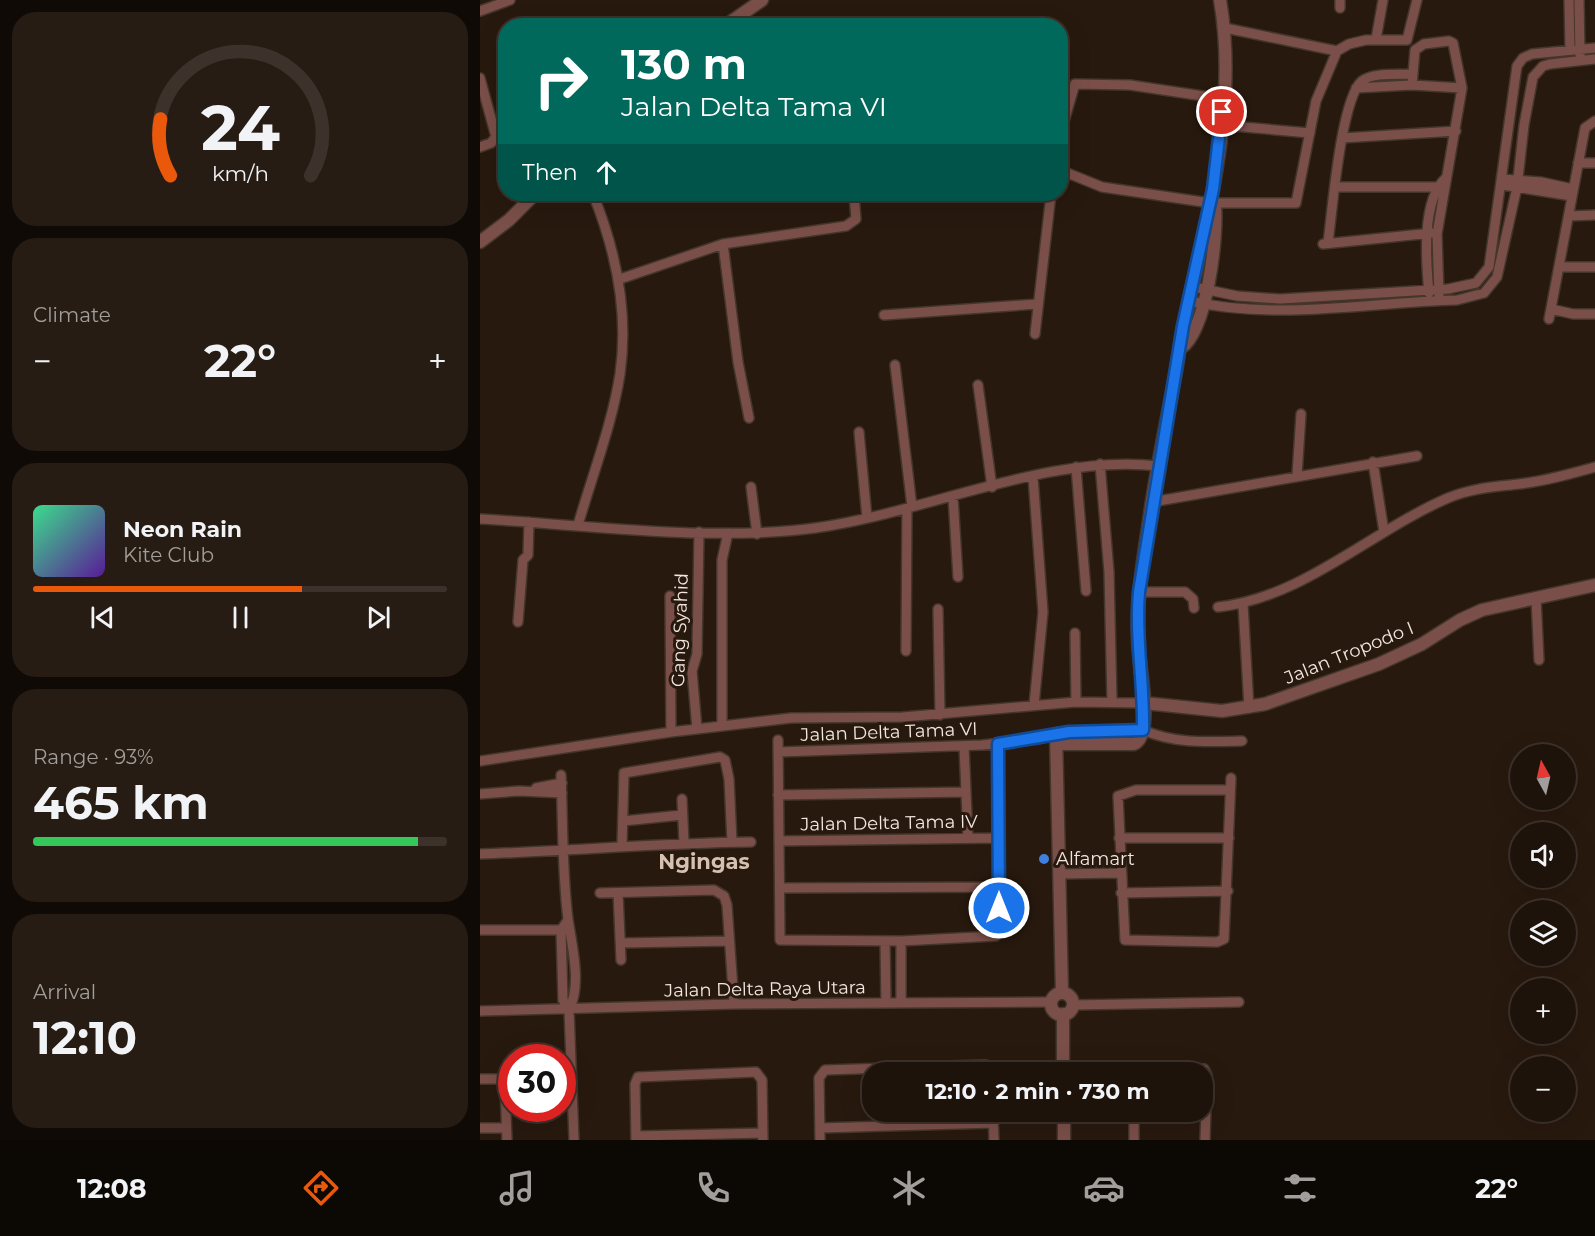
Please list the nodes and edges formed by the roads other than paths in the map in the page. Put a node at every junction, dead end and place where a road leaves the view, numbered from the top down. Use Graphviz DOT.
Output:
graph roads {
  1 [pos="510,0"];
  2 [pos="762,0"];
  3 [pos="1220,0"];
  4 [pos="1383,0"];
  5 [pos="1417,0"];
  6 [pos="1569,0"];
  7 [pos="1579,0"];
  8 [pos="480,10"];
  9 [pos="740,18"];
  10 [pos="1225,28"];
  11 [pos="1376,39"];
  12 [pos="1595,48"];
  13 [pos="1575,49"];
  14 [pos="1337,51"];
  15 [pos="1595,59"];
  16 [pos="1580,60"];
  17 [pos="1412,74"];
  18 [pos="480,78"];
  19 [pos="1412,85"];
  20 [pos="1356,88"];
  21 [pos="1462,88"];
  22 [pos="483,99"];
  23 [pos="1223,99"];
  24 [pos="1068,105"];
  25 [pos="1595,121"];
  26 [pos="1221,125"];
  27 [pos="1456,131"];
  28 [pos="1310,133"];
  29 [pos="1342,138"];
  30 [pos="480,147"];
  31 [pos="1578,163"];
  32 [pos="1595,163"];
  33 [pos="1068,173"];
  34 [pos="1502,182"];
  35 [pos="1443,184"];
  36 [pos="1517,184"];
  37 [pos="1335,187"];
  38 [pos="1572,192"];
  39 [pos="528,201"];
  40 [pos="596,201"];
  41 [pos="855,201"];
  42 [pos="1050,201"];
  43 [pos="1213,203"];
  44 [pos="1569,216"];
  45 [pos="1595,216"];
  46 [pos="1432,233"];
  47 [pos="480,242"];
  48 [pos="723,244"];
  49 [pos="1559,267"];
  50 [pos="1595,267"];
  51 [pos="620,279"];
  52 [pos="1199,288"];
  53 [pos="1434,289"];
  54 [pos="1435,301"];
  55 [pos="1196,303"];
  56 [pos="1037,304"];
  57 [pos="1595,314"];
  58 [pos="884,315"];
  59 [pos="1035,334"];
  60 [pos="895,365"];
  61 [pos="978,385"];
  62 [pos="1301,414"];
  63 [pos="749,418"];
  64 [pos="859,432"];
  65 [pos="1417,456"];
  66 [pos="1373,462"];
  67 [pos="1100,464"];
  68 [pos="1158,466"];
  69 [pos="1595,467"];
  70 [pos="1076,468"];
  71 [pos="1297,475"];
  72 [pos="1033,477"];
  73 [pos="751,487"];
  74 [pos="992,487"];
  75 [pos="953,497"];
  76 [pos="1152,502"];
  77 [pos="909,508"];
  78 [pos="867,518"];
  79 [pos="480,519"];
  80 [pos="529,522"];
  81 [pos="578,525"];
  82 [pos="699,532"];
  83 [pos="1384,532"];
  84 [pos="728,533"];
  85 [pos="757,534"];
  86 [pos="958,577"];
  87 [pos="1595,585"];
  88 [pos="1086,591"];
  89 [pos="1139,592"];
  90 [pos="670,596"];
  91 [pos="1536,598"];
  92 [pos="1244,604"];
  93 [pos="1218,607"];
  94 [pos="1194,608"];
  95 [pos="938,609"];
  96 [pos="518,622"];
  97 [pos="1075,633"];
  98 [pos="906,651"];
  99 [pos="1539,660"];
  100 [pos="1076,702"];
  101 [pos="1112,702"];
  102 [pos="1144,703"];
  103 [pos="1034,705"];
  104 [pos="1249,708"];
  105 [pos="940,715"];
  106 [pos="722,726"];
  107 [pos="698,729"];
  108 [pos="1143,730"];
  109 [pos="671,732"];
  110 [pos="1056,739"];
  111 [pos="778,740"];
  112 [pos="1242,741"];
  113 [pos="998,744"];
  114 [pos="964,746"];
  115 [pos="778,752"];
  116 [pos="480,761"];
  117 [pos="1231,778"];
  118 [pos="1230,790"];
  119 [pos="966,792"];
  120 [pos="480,794"];
  121 [pos="778,795"];
  122 [pos="682,799"];
  123 [pos="682,814"];
  124 [pos="623,821"];
  125 [pos="1119,837"];
  126 [pos="968,838"];
  127 [pos="999,838"];
  128 [pos="1230,838"];
  129 [pos="779,841"];
  130 [pos="732,842"];
  131 [pos="751,842"];
  132 [pos="684,843"];
  133 [pos="622,845"];
  134 [pos="565,851"];
  135 [pos="480,854"];
  136 [pos="1120,860"];
  137 [pos="1059,869"];
  138 [pos="1120,873"];
  139 [pos="999,887"];
  140 [pos="780,888"];
  141 [pos="1228,891"];
  142 [pos="600,893"];
  143 [pos="618,893"];
  144 [pos="1121,893"];
  145 [pos="480,930"];
  146 [pos="566,930"];
  147 [pos="729,941"];
  148 [pos="885,941"];
  149 [pos="901,941"];
  150 [pos="621,944"];
  151 [pos="621,960"];
  152 [pos="1062,993"];
  153 [pos="1052,1002"];
  154 [pos="1239,1002"];
  155 [pos="886,1003"];
  156 [pos="901,1003"];
  157 [pos="734,1004"];
  158 [pos="1073,1005"];
  159 [pos="569,1010"];
  160 [pos="480,1011"];
  161 [pos="1063,1014"];
  162 [pos="1064,1062"];
  163 [pos="862,1069"];
  164 [pos="480,1079"];
  165 [pos="1064,1122"];
  166 [pos="1134,1122"];
  167 [pos="1206,1122"];
  168 [pos="994,1123"];
  169 [pos="480,1128"];
  170 [pos="506,1128"];
  171 [pos="820,1128"];
  172 [pos="763,1136"];
  173 [pos="697,1137"];
  174 [pos="636,1138"];
  175 [pos="507,1140"];
  176 [pos="574,1140"];
  177 [pos="820,1140"];
  178 [pos="994,1140"];
  179 [pos="1064,1140"];
  180 [pos="1134,1140"];
  181 [pos="1205,1140"];
  1 -- 8 [label="street"];
  2 -- 9 [label="street"];
  3 -- 10 [label="street"];
  4 -- 11 [label="street"];
  5 -- 11 [label="street"];
  6 -- 13 [label="street"];
  7 -- 13 [label="street"];
  10 -- 14 [label="street"];
  10 -- 23 [label="street"];
  11 -- 14 [label="street"];
  12 -- 13 [label="street"];
  13 -- 16 [label="street"];
  13 -- 34 [label="street"];
  14 -- 28 [label="street"];
  15 -- 16 [label="street"];
  16 -- 36 [label="street"];
  17 -- 19 [label="street"];
  17 -- 20 [label="street"];
  17 -- 21 [label="street"];
  18 -- 22 [label="street"];
  19 -- 20 [label="street"];
  19 -- 21 [label="street"];
  20 -- 29 [label="street"];
  21 -- 27 [label="street"];
  22 -- 30 [label="street"];
  23 -- 24 [label="street"];
  23 -- 26 [label="street"];
  25 -- 31 [label="street"];
  26 -- 28 [label="street"];
  26 -- 43 [label="street"];
  27 -- 29 [label="street"];
  27 -- 35 [label="street"];
  28 -- 43 [label="street"];
  29 -- 37 [label="street"];
  31 -- 32 [label="street"];
  31 -- 38 [label="street"];
  33 -- 43 [label="street"];
  34 -- 36 [label="street"];
  34 -- 53 [label="street"];
  35 -- 37 [label="street"];
  35 -- 46 [label="street"];
  36 -- 38 [label="street"];
  36 -- 54 [label="street"];
  37 -- 46 [label="street"];
  38 -- 44 [label="street"];
  39 -- 47 [label="street"];
  40 -- 51 [label="street"];
  41 -- 48 [label="street"];
  42 -- 56 [label="street"];
  43 -- 52 [label="street"];
  44 -- 45 [label="street"];
  44 -- 49 [label="street"];
  46 -- 53 [label="street"];
  48 -- 51 [label="street"];
  48 -- 63 [label="street"];
  49 -- 50 [label="street"];
  49 -- 57 [label="street"];
  51 -- 81 [label="street"];
  52 -- 53 [label="street"];
  52 -- 55 [label="street"];
  53 -- 54 [label="street"];
  54 -- 55 [label="street"];
  55 -- 68 [label="street"];
  56 -- 58 [label="street"];
  56 -- 59 [label="street"];
  60 -- 77 [label="street"];
  61 -- 74 [label="street"];
  62 -- 71 [label="street"];
  64 -- 78 [label="street"];
  65 -- 66 [label="street"];
  66 -- 71 [label="street"];
  66 -- 83 [label="street"];
  67 -- 68 [label="street"];
  67 -- 70 [label="street"];
  67 -- 101 [label="street"];
  68 -- 76 [label="street"];
  69 -- 83 [label="street"];
  70 -- 72 [label="street"];
  70 -- 88 [label="street"];
  71 -- 76 [label="street"];
  72 -- 74 [label="street"];
  72 -- 103 [label="street"];
  73 -- 85 [label="street"];
  74 -- 75 [label="street"];
  75 -- 77 [label="street"];
  75 -- 86 [label="street"];
  76 -- 89 [label="street"];
  77 -- 78 [label="street"];
  77 -- 98 [label="street"];
  78 -- 85 [label="street"];
  79 -- 80 [label="street"];
  80 -- 81 [label="street"];
  80 -- 96 [label="street"];
  81 -- 82 [label="street"];
  82 -- 84 [label="street"];
  82 -- 107 [label="street, Gang Syahid"];
  83 -- 92 [label="street"];
  84 -- 85 [label="street"];
  84 -- 106 [label="street"];
  87 -- 91 [label="street, Jalan Tropodo I"];
  89 -- 94 [label="street"];
  89 -- 102 [label="street"];
  90 -- 109 [label="street"];
  91 -- 99 [label="street"];
  91 -- 104 [label="street, Jalan Tropodo I"];
  92 -- 93 [label="street"];
  92 -- 104 [label="street"];
  95 -- 105 [label="street"];
  97 -- 100 [label="street"];
  100 -- 101 [label="street"];
  100 -- 103 [label="street"];
  101 -- 102 [label="street"];
  102 -- 104 [label="street, Jalan Tropodo I"];
  102 -- 108 [label="street"];
  103 -- 105 [label="street"];
  105 -- 106 [label="street"];
  106 -- 107 [label="street"];
  107 -- 109 [label="street"];
  108 -- 110 [label="street"];
  108 -- 112 [label="street"];
  109 -- 116 [label="street"];
  110 -- 113 [label="street, Jalan Delta Tama VI"];
  110 -- 137 [label="street"];
  111 -- 115 [label="street"];
  113 -- 114 [label="street, Jalan Delta Tama VI"];
  113 -- 127 [label="street"];
  114 -- 115 [label="street, Jalan Delta Tama VI"];
  114 -- 119 [label="street"];
  115 -- 121 [label="street"];
  117 -- 118 [label="street"];
  118 -- 125 [label="street"];
  118 -- 128 [label="street"];
  119 -- 121 [label="street"];
  119 -- 126 [label="street"];
  120 -- 134 [label="street"];
  121 -- 129 [label="street"];
  122 -- 123 [label="street"];
  123 -- 124 [label="street"];
  123 -- 132 [label="street"];
  124 -- 130 [label="street"];
  124 -- 133 [label="street"];
  125 -- 128 [label="street"];
  125 -- 136 [label="street"];
  126 -- 127 [label="street, Jalan Delta Tama IV"];
  126 -- 129 [label="street, Jalan Delta Tama IV"];
  127 -- 139 [label="street"];
  128 -- 141 [label="street"];
  129 -- 140 [label="street"];
  130 -- 131 [label="street"];
  130 -- 132 [label="street"];
  132 -- 133 [label="street"];
  133 -- 134 [label="street"];
  134 -- 135 [label="street"];
  134 -- 146 [label="street"];
  136 -- 137 [label="street"];
  136 -- 138 [label="street"];
  137 -- 138 [label="street"];
  137 -- 152 [label="street"];
  138 -- 144 [label="street"];
  139 -- 140 [label="street"];
  139 -- 149 [label="street"];
  140 -- 148 [label="street"];
  141 -- 144 [label="street"];
  141 -- 144 [label="street"];
  142 -- 143 [label="street"];
  143 -- 147 [label="street"];
  143 -- 150 [label="street"];
  145 -- 146 [label="street"];
  146 -- 159 [label="street"];
  147 -- 150 [label="street"];
  147 -- 157 [label="street"];
  148 -- 149 [label="street"];
  148 -- 155 [label="street"];
  149 -- 156 [label="street"];
  150 -- 151 [label="street"];
  152 -- 153 [label="street"];
  152 -- 158 [label="street"];
  153 -- 156 [label="street, Jalan Delta Raya Utara"];
  153 -- 161 [label="street"];
  154 -- 158 [label="street"];
  155 -- 156 [label="street, Jalan Delta Raya Utara"];
  155 -- 157 [label="street, Jalan Delta Raya Utara"];
  157 -- 159 [label="street, Jalan Delta Raya Utara"];
  158 -- 161 [label="street"];
  159 -- 160 [label="street, Jalan Delta Raya Utara"];
  159 -- 176 [label="street"];
  161 -- 162 [label="street"];
  163 -- 171 [label="street"];
  164 -- 170 [label="street"];
  165 -- 179 [label="street"];
  166 -- 180 [label="street"];
  167 -- 181 [label="street"];
  168 -- 171 [label="street"];
  168 -- 178 [label="street"];
  169 -- 170 [label="street"];
  170 -- 175 [label="street"];
  171 -- 177 [label="street"];
  172 -- 173 [label="street"];
  172 -- 174 [label="street"];
  173 -- 174 [label="street"];
}
